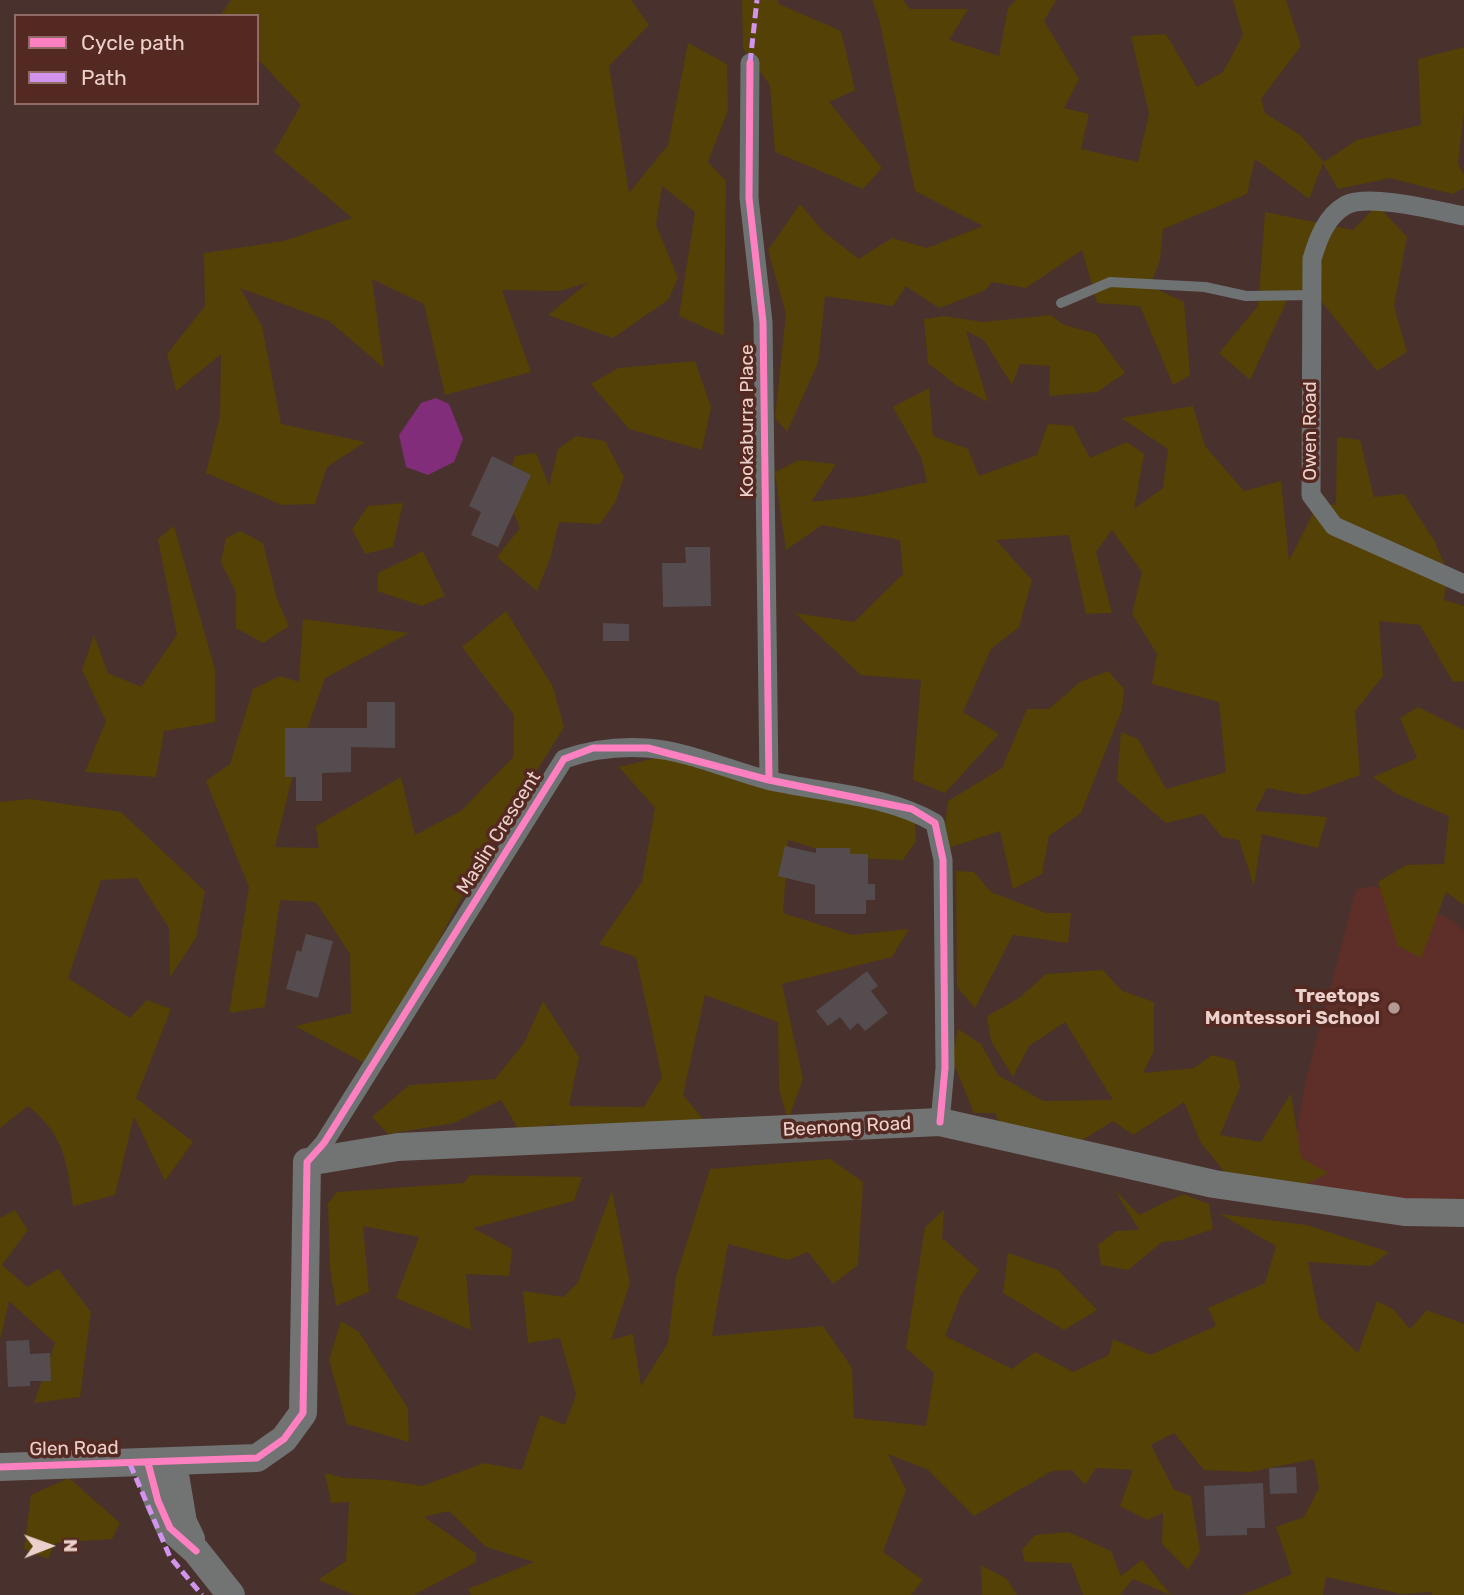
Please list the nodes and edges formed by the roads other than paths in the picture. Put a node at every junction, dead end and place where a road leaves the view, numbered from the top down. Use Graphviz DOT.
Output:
graph roads {
  1 [pos="750,63"];
  2 [pos="1464,216"];
  3 [pos="1312,295"];
  4 [pos="1061,303"];
  5 [pos="1464,584"];
  6 [pos="769,780"];
  7 [pos="940,1122"];
  8 [pos="307,1163"];
  9 [pos="1464,1213"];
  10 [pos="161,1463"];
  11 [pos="0,1466"];
  12 [pos="232,1595"];
  1 -- 6 [label="street, Kookaburra Place"];
  2 -- 3 [label="street, Owen Road"];
  3 -- 4 [label="lane"];
  3 -- 5 [label="street, Owen Road"];
  6 -- 7 [label="street, Maslin Crescent"];
  6 -- 8 [label="street, Maslin Crescent"];
  7 -- 8 [label="street, Beenong Road"];
  7 -- 9 [label="street, Beenong Road"];
  8 -- 10 [label="street"];
  10 -- 11 [label="street, Glen Road"];
  10 -- 12 [label="street"];
}
